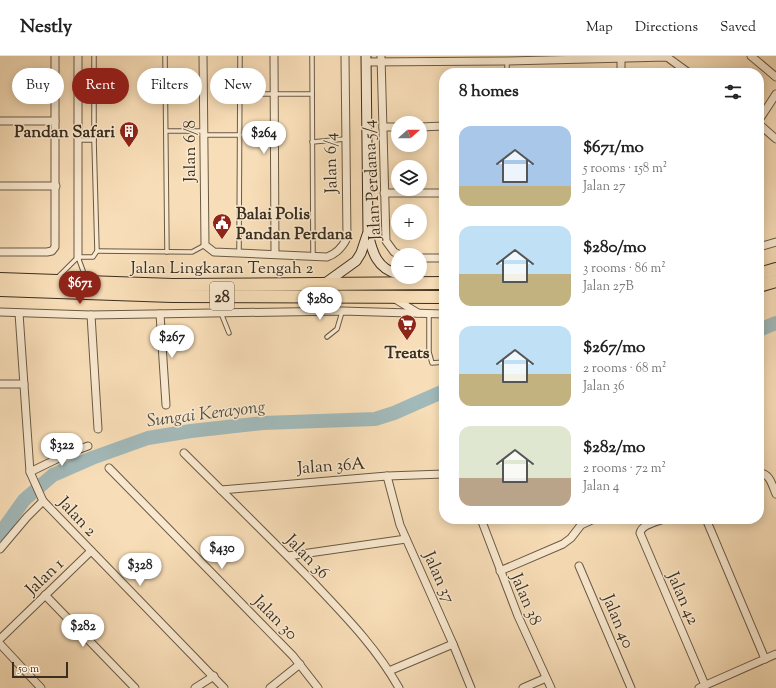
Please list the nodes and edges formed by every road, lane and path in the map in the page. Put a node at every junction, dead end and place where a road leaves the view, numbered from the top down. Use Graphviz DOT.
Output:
graph roads {
  1 [pos="56,56"];
  2 [pos="78,56"];
  3 [pos="94,56"];
  4 [pos="165,56"];
  5 [pos="203,56"];
  6 [pos="240,56"];
  7 [pos="274,56"];
  8 [pos="312,56"];
  9 [pos="345,56"];
  10 [pos="751,56"];
  11 [pos="650,57"];
  12 [pos="659,57"];
  13 [pos="366,59"];
  14 [pos="381,59"];
  15 [pos="448,59"];
  16 [pos="483,59"];
  17 [pos="621,59"];
  18 [pos="507,61"];
  19 [pos="78,68"];
  20 [pos="94,68"];
  21 [pos="240,68"];
  22 [pos="507,68"];
  23 [pos="621,68"];
  24 [pos="682,68"];
  25 [pos="776,77"];
  26 [pos="266,94"];
  27 [pos="274,94"];
  28 [pos="312,94"];
  29 [pos="775,98"];
  30 [pos="78,104"];
  31 [pos="94,104"];
  32 [pos="240,104"];
  33 [pos="768,106"];
  34 [pos="764,107"];
  35 [pos="764,114"];
  36 [pos="0,121"];
  37 [pos="55,121"];
  38 [pos="439,126"];
  39 [pos="383,127"];
  40 [pos="391,127"];
  41 [pos="427,127"];
  42 [pos="764,128"];
  43 [pos="166,131"];
  44 [pos="204,133"];
  45 [pos="240,135"];
  46 [pos="345,139"];
  47 [pos="776,139"];
  48 [pos="77,140"];
  49 [pos="94,140"];
  50 [pos="312,142"];
  51 [pos="0,186"];
  52 [pos="56,186"];
  53 [pos="384,193"];
  54 [pos="439,193"];
  55 [pos="368,233"];
  56 [pos="776,242"];
  57 [pos="205,246"];
  58 [pos="764,246"];
  59 [pos="392,248"];
  60 [pos="97,251"];
  61 [pos="0,252"];
  62 [pos="167,252"];
  63 [pos="239,254"];
  64 [pos="275,254"];
  65 [pos="313,256"];
  66 [pos="78,257"];
  67 [pos="427,258"];
  68 [pos="439,258"];
  69 [pos="776,269"];
  70 [pos="391,271"];
  71 [pos="764,273"];
  72 [pos="0,279"];
  73 [pos="427,280"];
  74 [pos="776,281"];
  75 [pos="52,282"];
  76 [pos="87,282"];
  77 [pos="439,283"];
  78 [pos="439,283"];
  79 [pos="324,284"];
  80 [pos="764,285"];
  81 [pos="0,290"];
  82 [pos="439,297"];
  83 [pos="392,298"];
  84 [pos="342,311"];
  85 [pos="0,312"];
  86 [pos="221,313"];
  87 [pos="19,314"];
  88 [pos="160,314"];
  89 [pos="420,314"];
  90 [pos="430,314"];
  91 [pos="439,314"];
  92 [pos="91,315"];
  93 [pos="229,333"];
  94 [pos="327,337"];
  95 [pos="439,362"];
  96 [pos="0,384"];
  97 [pos="24,384"];
  98 [pos="166,405"];
  99 [pos="98,429"];
  100 [pos="88,446"];
  101 [pos="184,453"];
  102 [pos="108,468"];
  103 [pos="439,474"];
  104 [pos="764,474"];
  105 [pos="31,475"];
  106 [pos="387,476"];
  107 [pos="221,490"];
  108 [pos="776,494"];
  109 [pos="42,498"];
  110 [pos="483,524"];
  111 [pos="583,524"];
  112 [pos="651,524"];
  113 [pos="708,524"];
  114 [pos="406,539"];
  115 [pos="0,549"];
  116 [pos="91,551"];
  117 [pos="288,556"];
  118 [pos="579,566"];
  119 [pos="500,571"];
  120 [pos="45,595"];
  121 [pos="0,639"];
  122 [pos="0,644"];
  123 [pos="453,644"];
  124 [pos="776,654"];
  125 [pos="765,659"];
  126 [pos="300,664"];
  127 [pos="389,671"];
  128 [pos="214,676"];
  129 [pos="546,678"];
  130 [pos="702,686"];
  131 [pos="41,688"];
  132 [pos="135,688"];
  133 [pos="195,688"];
  134 [pos="224,688"];
  135 [pos="270,688"];
  136 [pos="318,688"];
  137 [pos="399,688"];
  138 [pos="471,688"];
  139 [pos="523,688"];
  140 [pos="551,688"];
  141 [pos="631,688"];
  1 -- 37 [label="street"];
  2 -- 19 [label="street"];
  3 -- 20 [label="lane"];
  4 -- 43 [label="lane"];
  5 -- 44 [label="street, Jalan 6/8"];
  6 -- 21 [label="lane"];
  7 -- 27 [label="street"];
  8 -- 28 [label="lane"];
  9 -- 46 [label="street, Jalan 6/4"];
  10 -- 25 [label="street"];
  11 -- 12 [label="street"];
  11 -- 17 [label="street"];
  12 -- 24 [label="street"];
  13 -- 14 [label="street"];
  13 -- 55 [label="street"];
  14 -- 15 [label="street"];
  14 -- 39 [label="street, Jalan Perdana 5/4"];
  15 -- 16 [label="street"];
  16 -- 18 [label="street"];
  17 -- 18 [label="street"];
  17 -- 23 [label="street"];
  18 -- 22 [label="lane"];
  26 -- 27 [label="lane"];
  27 -- 28 [label="lane"];
  27 -- 64 [label="street"];
  28 -- 50 [label="lane"];
  29 -- 33 [label="street"];
  30 -- 48 [label="street"];
  31 -- 49 [label="lane"];
  32 -- 45 [label="lane"];
  33 -- 34 [label="street"];
  33 -- 35 [label="street"];
  36 -- 37 [label="street"];
  37 -- 52 [label="street"];
  38 -- 41 [label="street"];
  39 -- 40 [label="street"];
  39 -- 53 [label="street, Jalan Perdana 5/4"];
  42 -- 47 [label="street"];
  43 -- 44 [label="lane"];
  43 -- 62 [label="lane"];
  44 -- 45 [label="lane"];
  44 -- 57 [label="street, Jalan 6/8"];
  45 -- 63 [label="lane"];
  46 -- 50 [label="lane"];
  46 -- 65 [label="street, Jalan 6/4"];
  48 -- 49 [label="lane"];
  48 -- 66 [label="street"];
  49 -- 60 [label="lane"];
  50 -- 65 [label="lane"];
  51 -- 52 [label="street"];
  52 -- 61 [label="street"];
  53 -- 54 [label="street"];
  53 -- 59 [label="street, Jalan Perdana 5/4"];
  55 -- 70 [label="street"];
  55 -- 79 [label="street"];
  56 -- 58 [label="street"];
  57 -- 62 [label="lane"];
  57 -- 63 [label="street, Jalan 6/4"];
  60 -- 62 [label="lane"];
  60 -- 66 [label="lane"];
  63 -- 64 [label="street, Jalan 6/4"];
  64 -- 65 [label="street, Jalan 6/4"];
  66 -- 75 [label="lane"];
  66 -- 76 [label="lane"];
  67 -- 68 [label="street"];
  69 -- 71 [label="highway"];
  72 -- 75 [label="highway, Jalan Lingkaran Tengah 2 / 28"];
  73 -- 78 [label="street"];
  74 -- 80 [label="highway"];
  75 -- 76 [label="highway, Jalan Lingkaran Tengah 2 / 28"];
  76 -- 79 [label="highway, Jalan Lingkaran Tengah 2 / 28"];
  77 -- 79 [label="highway, Jalan Lingkaran Tengah 2 / 28"];
  81 -- 83 [label="highway, Jalan Lingkaran Tengah 2 / 28"];
  82 -- 83 [label="highway, Jalan Lingkaran Tengah 2 / 28"];
  83 -- 89 [label="street"];
  84 -- 86 [label="street"];
  84 -- 89 [label="street"];
  84 -- 94 [label="lane"];
  85 -- 87 [label="street"];
  86 -- 88 [label="street"];
  86 -- 93 [label="lane"];
  87 -- 92 [label="street"];
  87 -- 97 [label="street, Jalan 2"];
  88 -- 92 [label="street"];
  88 -- 98 [label="street"];
  89 -- 90 [label="street"];
  90 -- 91 [label="street"];
  90 -- 95 [label="lane"];
  92 -- 99 [label="street"];
  96 -- 97 [label="street"];
  97 -- 105 [label="street, Jalan 2"];
  100 -- 105 [label="street"];
  101 -- 107 [label="street, Jalan 36"];
  102 -- 126 [label="street, Jalan 30"];
  103 -- 106 [label="street, Jalan 36A"];
  104 -- 108 [label="street"];
  105 -- 109 [label="street, Jalan 2"];
  106 -- 107 [label="street, Jalan 36A"];
  106 -- 114 [label="street, Jalan 37"];
  107 -- 117 [label="street, Jalan 36"];
  109 -- 115 [label="street"];
  109 -- 116 [label="street, Jalan 2"];
  110 -- 119 [label="street, Jalan 38"];
  111 -- 119 [label="street"];
  112 -- 130 [label="street, Jalan 42"];
  113 -- 125 [label="street"];
  114 -- 117 [label="street"];
  114 -- 123 [label="street, Jalan 37"];
  116 -- 120 [label="street, Jalan 1"];
  116 -- 128 [label="street, Jalan 2"];
  117 -- 127 [label="street, Jalan 36"];
  118 -- 141 [label="street, Jalan 40"];
  119 -- 129 [label="street, Jalan 38"];
  120 -- 121 [label="street, Jalan 1"];
  120 -- 132 [label="street"];
  122 -- 131 [label="street"];
  123 -- 127 [label="street"];
  123 -- 138 [label="street, Jalan 37"];
  124 -- 125 [label="street"];
  125 -- 130 [label="street"];
  126 -- 135 [label="street"];
  126 -- 136 [label="street, Jalan 30"];
  127 -- 137 [label="street, Jalan 36"];
  128 -- 133 [label="street"];
  128 -- 134 [label="street, Jalan 2"];
  129 -- 139 [label="street"];
  129 -- 140 [label="street, Jalan 38"];
}
